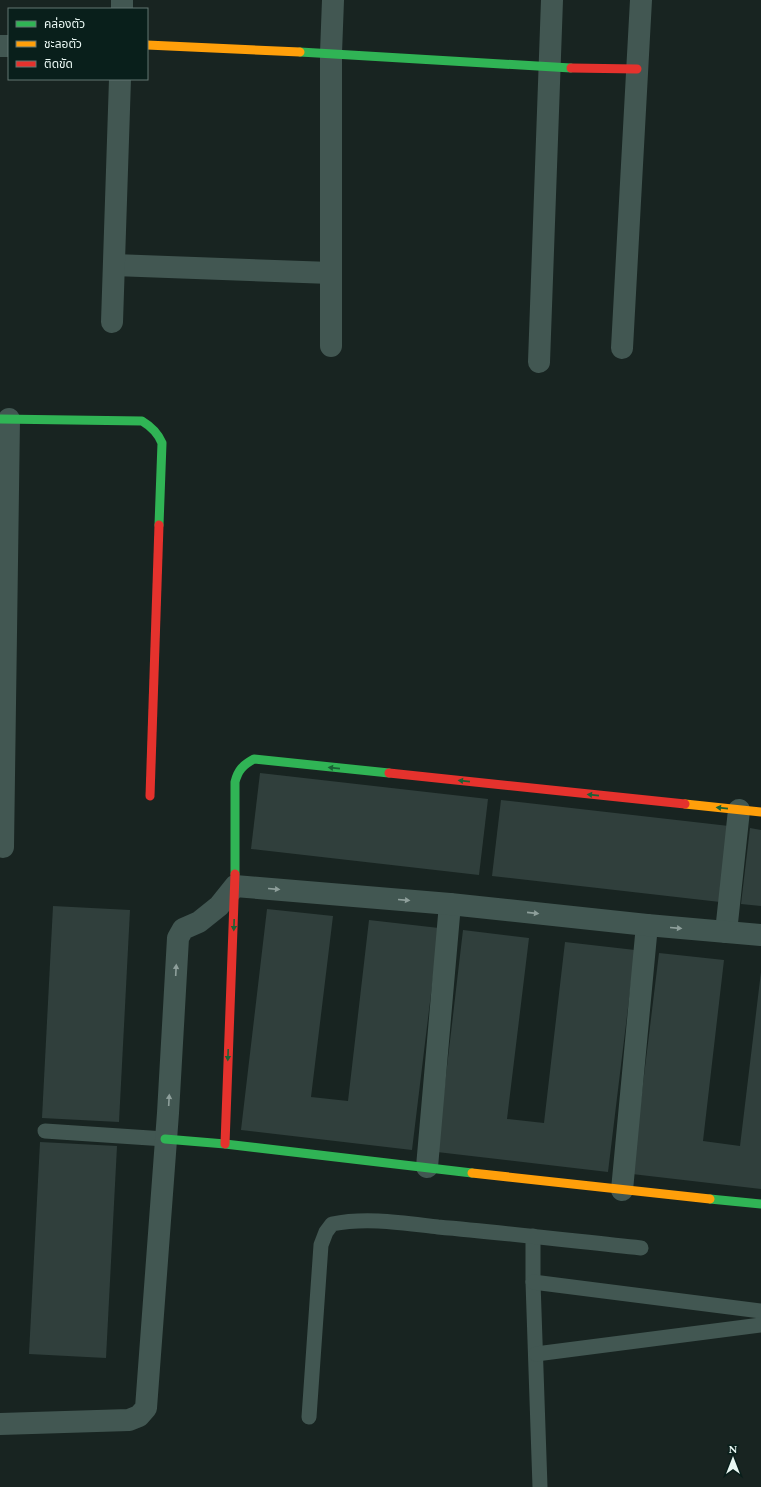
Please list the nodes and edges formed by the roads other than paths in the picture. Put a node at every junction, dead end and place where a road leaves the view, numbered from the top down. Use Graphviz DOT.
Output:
graph roads {
  1 [pos="333,0"];
  2 [pos="552,0"];
  3 [pos="641,0"];
  4 [pos="148,45"];
  5 [pos="331,53"];
  6 [pos="549,67"];
  7 [pos="637,69"];
  8 [pos="120,80"];
  9 [pos="114,264"];
  10 [pos="331,273"];
  11 [pos="112,322"];
  12 [pos="331,346"];
  13 [pos="622,348"];
  14 [pos="539,362"];
  15 [pos="5,419"];
  16 [pos="150,796"];
  17 [pos="739,810"];
  18 [pos="761,812"];
  19 [pos="3,847"];
  20 [pos="235,886"];
  21 [pos="450,904"];
  22 [pos="647,925"];
  23 [pos="726,932"];
  24 [pos="761,935"];
  25 [pos="45,1131"];
  26 [pos="165,1139"];
  27 [pos="225,1144"];
  28 [pos="427,1167"];
  29 [pos="622,1190"];
  30 [pos="761,1204"];
  31 [pos="533,1236"];
  32 [pos="641,1248"];
  33 [pos="533,1282"];
  34 [pos="761,1311"];
  35 [pos="761,1325"];
  36 [pos="536,1354"];
  37 [pos="308,1417"];
  38 [pos="0,1424"];
  39 [pos="540,1487"];
  1 -- 5 [label="street"];
  2 -- 6 [label="street"];
  3 -- 7 [label="street"];
  4 -- 5 [label="street"];
  5 -- 6 [label="street"];
  5 -- 10 [label="street"];
  6 -- 7 [label="street"];
  6 -- 14 [label="street"];
  7 -- 13 [label="street"];
  8 -- 9 [label="street"];
  9 -- 10 [label="street"];
  9 -- 11 [label="street"];
  10 -- 12 [label="street"];
  15 -- 16 [label="street"];
  15 -- 19 [label="street"];
  17 -- 18 [label="street"];
  17 -- 20 [label="street, one-way"];
  17 -- 23 [label="street"];
  20 -- 21 [label="street, one-way"];
  26 -- 20 [label="street, one-way"];
  20 -- 27 [label="street, one-way"];
  21 -- 22 [label="street, one-way"];
  21 -- 28 [label="street"];
  22 -- 23 [label="street, one-way"];
  22 -- 29 [label="street"];
  23 -- 24 [label="street"];
  25 -- 26 [label="lane"];
  26 -- 27 [label="street"];
  26 -- 38 [label="street"];
  27 -- 28 [label="street"];
  28 -- 29 [label="street"];
  29 -- 30 [label="street"];
  31 -- 32 [label="lane"];
  31 -- 33 [label="lane"];
  31 -- 37 [label="lane"];
  33 -- 34 [label="lane"];
  33 -- 36 [label="lane"];
  35 -- 36 [label="lane"];
  36 -- 39 [label="lane"];
}
